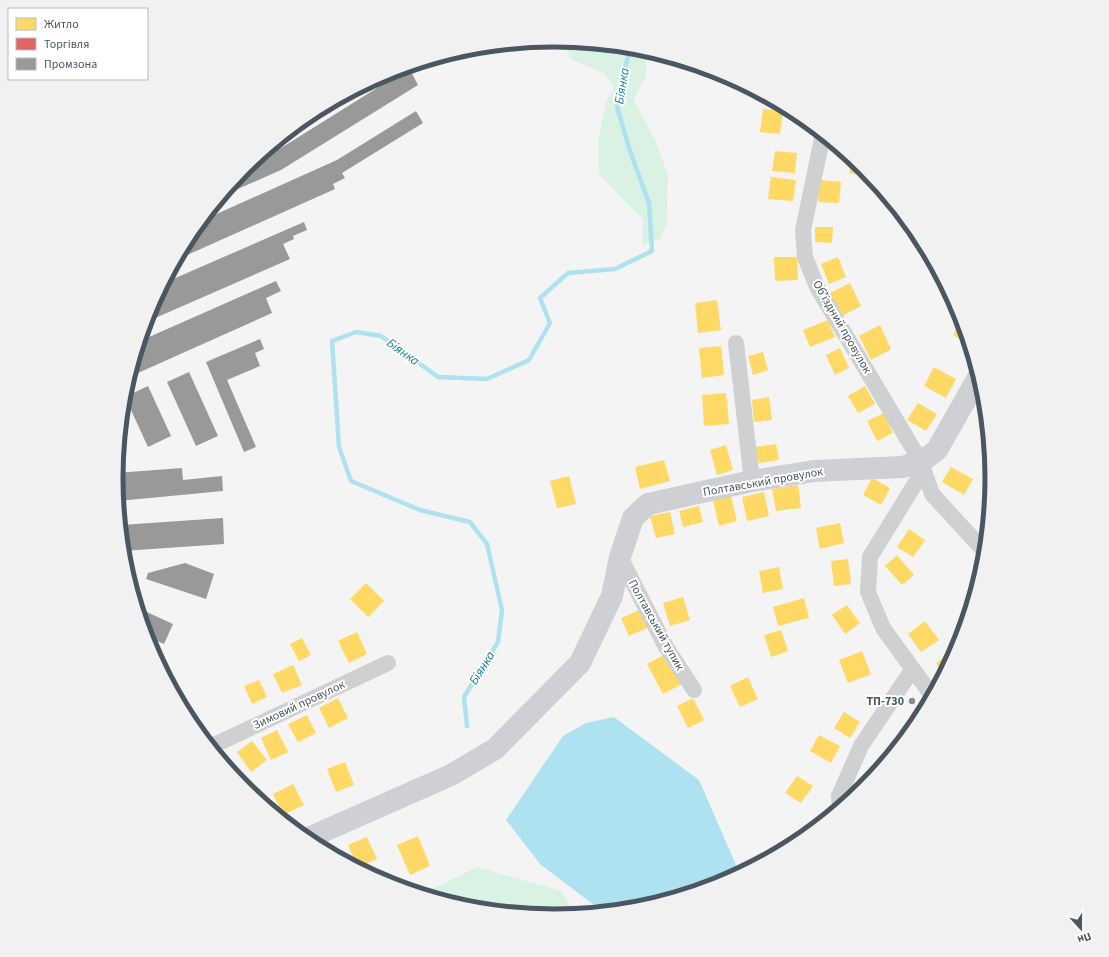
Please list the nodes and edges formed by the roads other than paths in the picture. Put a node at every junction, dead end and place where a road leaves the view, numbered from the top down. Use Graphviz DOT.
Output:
graph roads {
  1 [pos="821,139"];
  2 [pos="736,343"];
  3 [pos="975,383"];
  4 [pos="921,462"];
  5 [pos="752,481"];
  6 [pos="980,547"];
  7 [pos="620,558"];
  8 [pos="388,663"];
  9 [pos="912,670"];
  10 [pos="694,690"];
  11 [pos="929,692"];
  12 [pos="215,745"];
  13 [pos="840,803"];
  14 [pos="314,836"];
  1 -- 4 [label="street, Обʼїздний провулок"];
  2 -- 5 [label="street"];
  3 -- 4 [label="street"];
  4 -- 5 [label="street, Полтавський провулок"];
  4 -- 6 [label="street, Обʼїздний провулок"];
  4 -- 9 [label="street"];
  5 -- 7 [label="street, Полтавський провулок"];
  7 -- 10 [label="street, Полтавський тупик"];
  7 -- 14 [label="street"];
  8 -- 12 [label="street, Зимовий провулок"];
  9 -- 11 [label="street"];
  9 -- 13 [label="street"];
}
